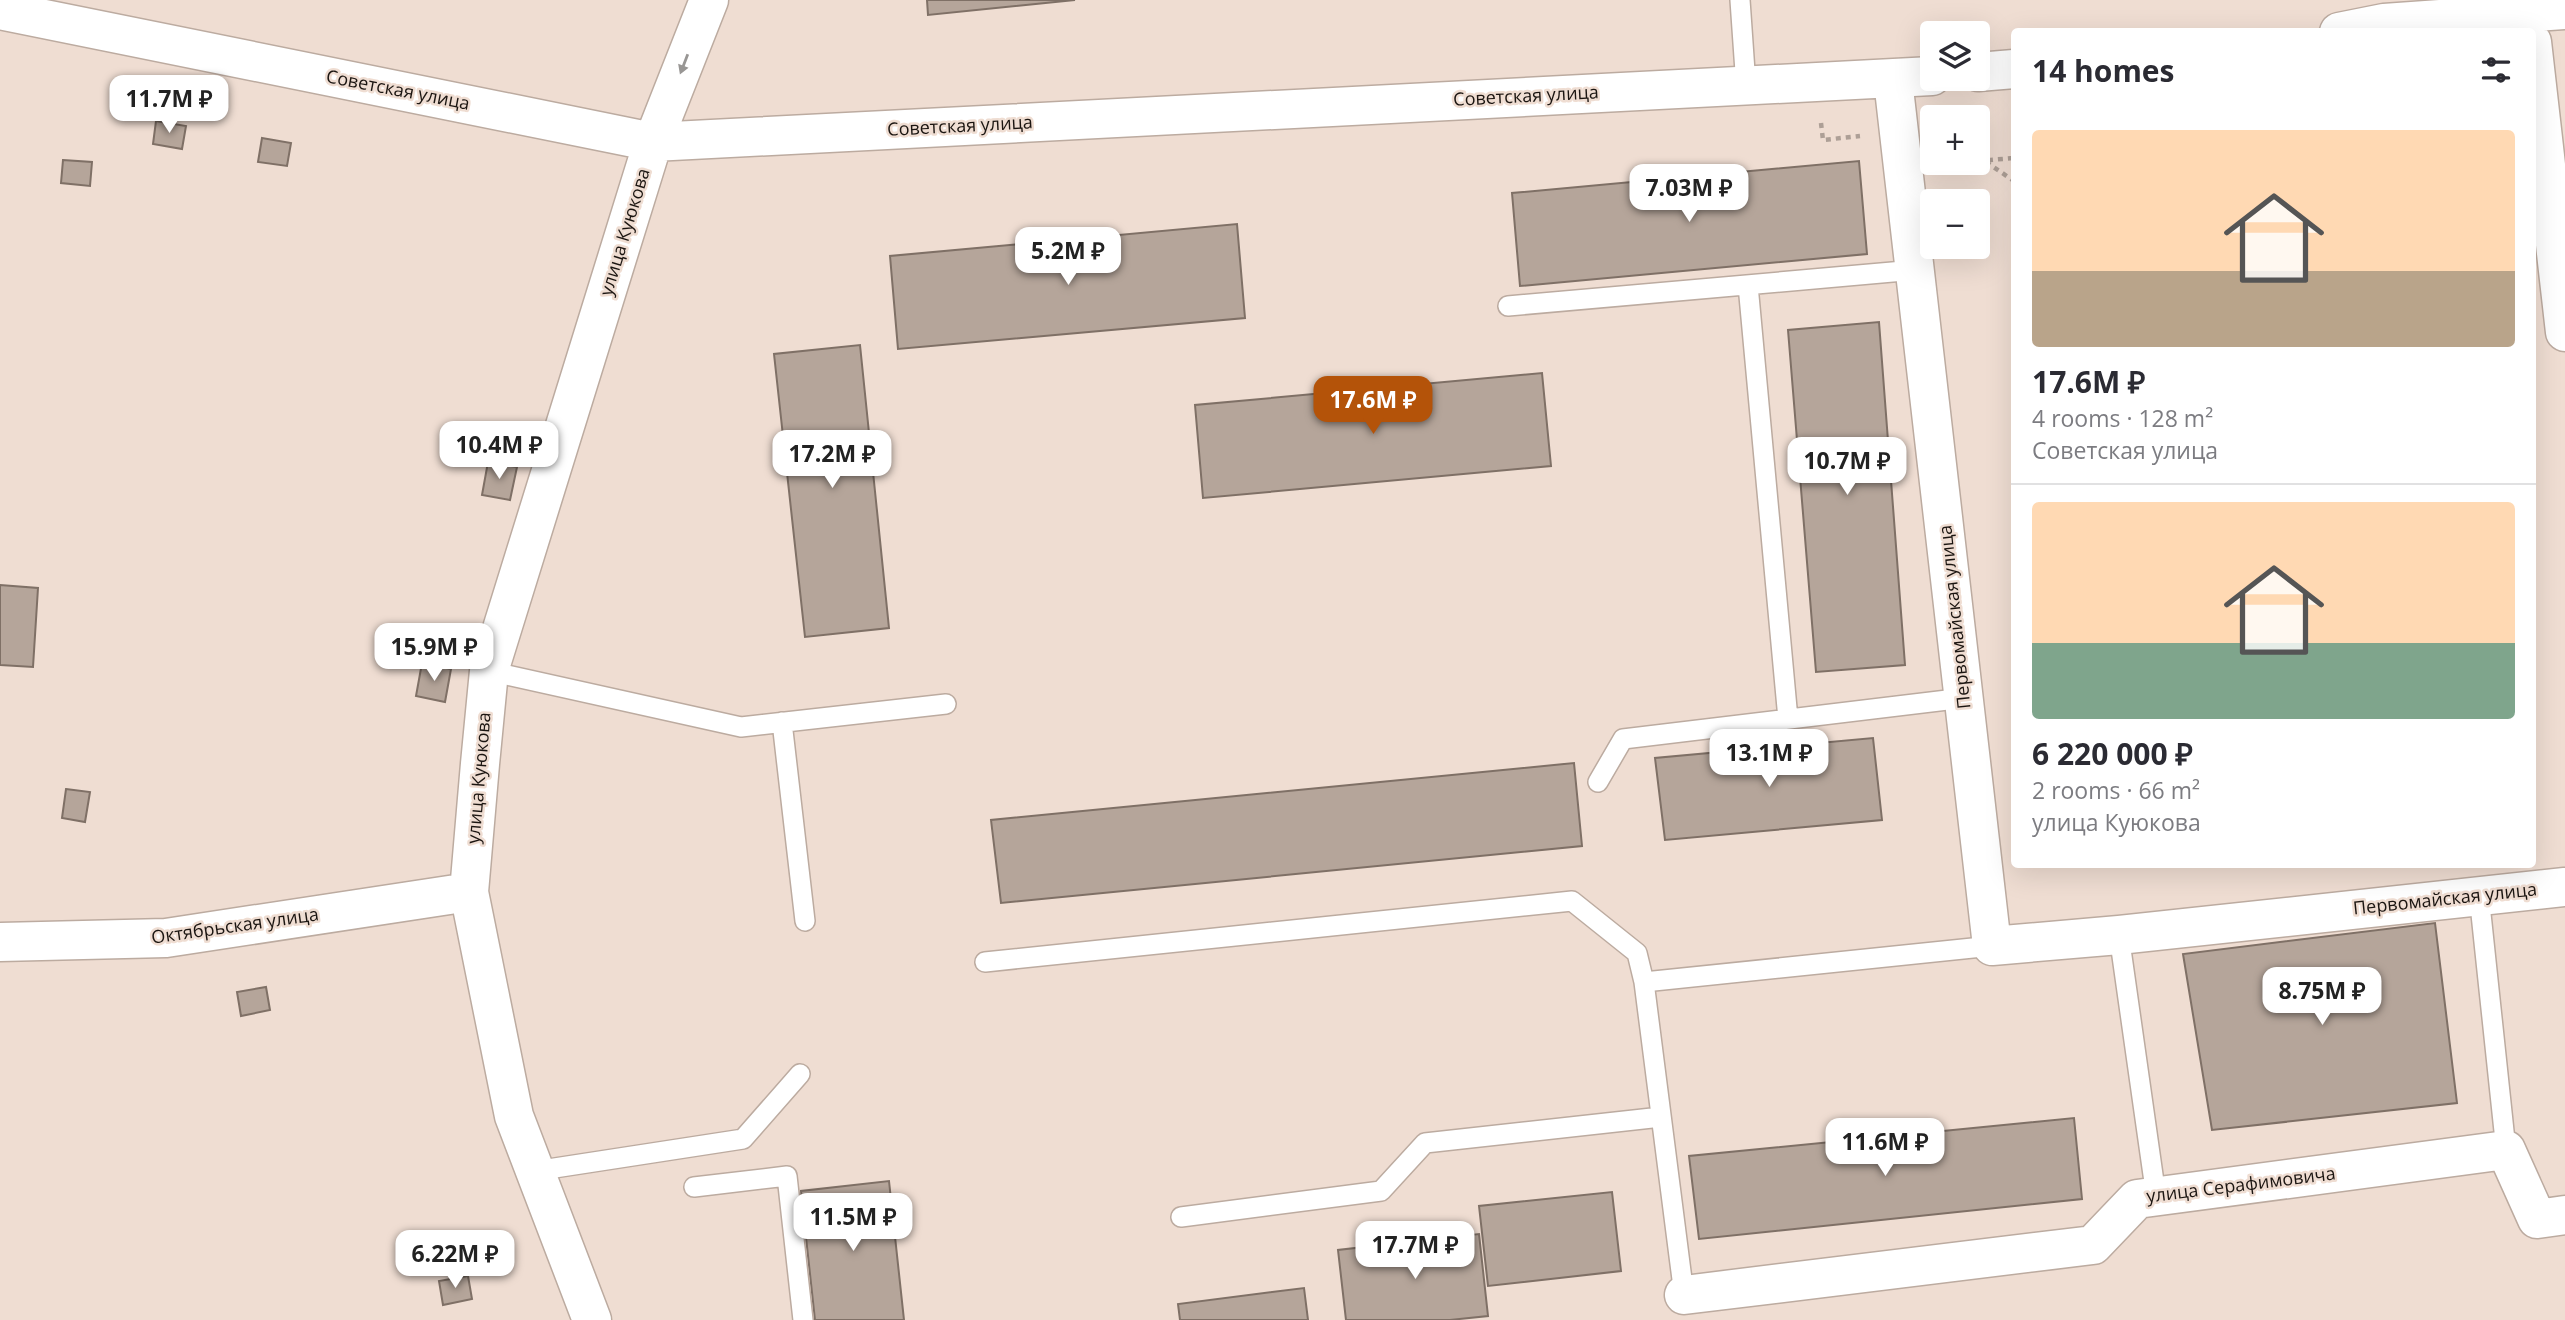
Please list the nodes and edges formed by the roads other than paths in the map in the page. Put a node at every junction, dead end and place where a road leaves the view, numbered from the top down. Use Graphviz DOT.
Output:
graph roads {
  1 [pos="709,0"];
  2 [pos="1740,0"];
  3 [pos="0,10"];
  4 [pos="2385,12"];
  5 [pos="2539,24"];
  6 [pos="2348,28"];
  7 [pos="2011,68"];
  8 [pos="1990,71"];
  9 [pos="1920,77"];
  10 [pos="1893,80"];
  11 [pos="1746,86"];
  12 [pos="653,142"];
  13 [pos="1915,270"];
  14 [pos="1748,285"];
  15 [pos="1508,306"];
  16 [pos="2565,332"];
  17 [pos="489,671"];
  18 [pos="1964,698"];
  19 [pos="946,704"];
  20 [pos="1788,719"];
  21 [pos="782,722"];
  22 [pos="1598,782"];
  23 [pos="2565,887"];
  24 [pos="469,892"];
  25 [pos="2480,895"];
  26 [pos="805,921"];
  27 [pos="2119,935"];
  28 [pos="0,942"];
  29 [pos="1992,946"];
  30 [pos="985,962"];
  31 [pos="1644,982"];
  32 [pos="800,1073"];
  33 [pos="1661,1116"];
  34 [pos="2506,1150"];
  35 [pos="535,1171"];
  36 [pos="694,1187"];
  37 [pos="2156,1196"];
  38 [pos="2565,1215"];
  39 [pos="1181,1217"];
  40 [pos="1684,1295"];
  41 [pos="592,1320"];
  42 [pos="803,1320"];
  1 -- 12 [label="street, улица Куюкова, one-way"];
  2 -- 11 [label="lane"];
  3 -- 12 [label="street, Советская улица"];
  4 -- 5 [label="street"];
  4 -- 6 [label="street"];
  5 -- 16 [label="street"];
  7 -- 8 [label="street"];
  9 -- 10 [label="street, Советская улица"];
  10 -- 11 [label="street, Советская улица"];
  10 -- 13 [label="street, Первомайская улица"];
  11 -- 12 [label="street, Советская улица"];
  12 -- 17 [label="street, улица Куюкова"];
  13 -- 14 [label="lane"];
  13 -- 18 [label="street, Первомайская улица"];
  14 -- 15 [label="lane"];
  14 -- 20 [label="lane"];
  17 -- 21 [label="lane"];
  17 -- 24 [label="street, улица Куюкова"];
  18 -- 20 [label="lane"];
  18 -- 29 [label="street, Первомайская улица"];
  19 -- 21 [label="lane"];
  20 -- 22 [label="lane"];
  21 -- 26 [label="lane"];
  23 -- 25 [label="street, Первомайская улица"];
  24 -- 28 [label="street, Октябрьская улица"];
  24 -- 35 [label="street, улица Куюкова"];
  25 -- 27 [label="street, Первомайская улица"];
  25 -- 34 [label="lane"];
  27 -- 29 [label="street, Первомайская улица"];
  27 -- 37 [label="lane"];
  29 -- 31 [label="lane, Первомайская улица"];
  30 -- 31 [label="lane"];
  31 -- 33 [label="lane"];
  32 -- 35 [label="lane"];
  33 -- 39 [label="lane"];
  33 -- 40 [label="lane"];
  34 -- 37 [label="street, улица Серафимовича"];
  34 -- 38 [label="street"];
  35 -- 41 [label="street, улица Куюкова"];
  36 -- 42 [label="lane"];
  37 -- 40 [label="street, улица Серафимовича"];
}
